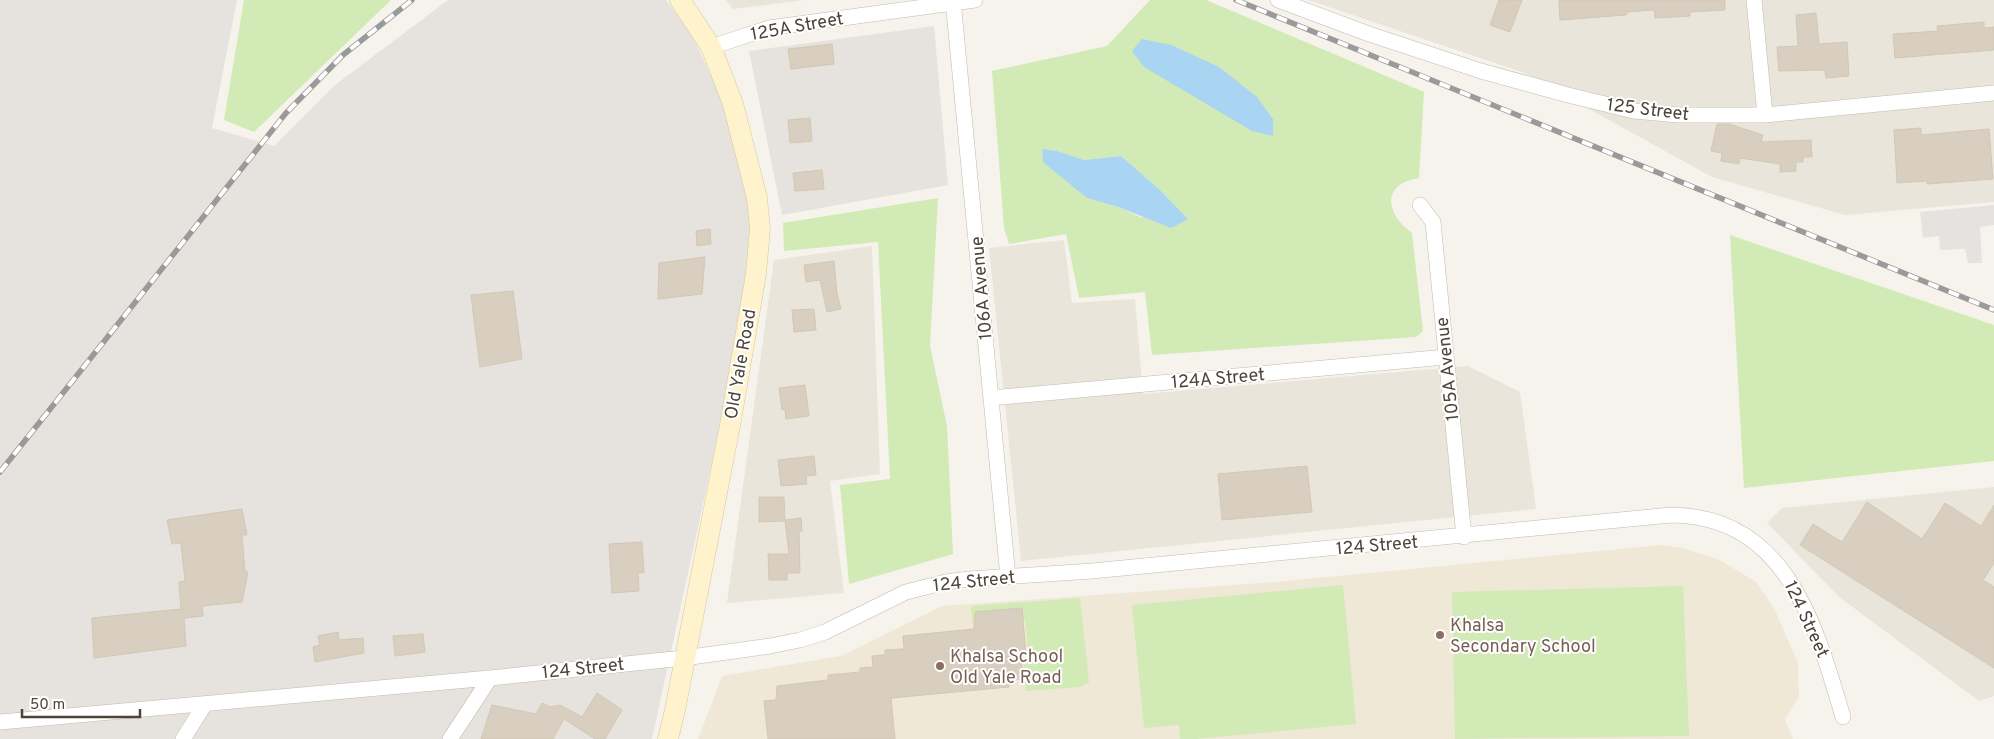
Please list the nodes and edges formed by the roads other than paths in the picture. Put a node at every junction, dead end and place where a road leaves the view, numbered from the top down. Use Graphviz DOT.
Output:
graph roads {
  1 [pos="680,0"];
  2 [pos="975,0"];
  3 [pos="1278,0"];
  4 [pos="1754,0"];
  5 [pos="953,1"];
  6 [pos="711,47"];
  7 [pos="1994,93"];
  8 [pos="1765,115"];
  9 [pos="1420,205"];
  10 [pos="1446,357"];
  11 [pos="991,398"];
  12 [pos="1464,537"];
  13 [pos="1008,577"];
  14 [pos="684,658"];
  15 [pos="490,678"];
  16 [pos="205,704"];
  17 [pos="1843,717"];
  18 [pos="0,722"];
  19 [pos="183,739"];
  20 [pos="450,739"];
  21 [pos="668,739"];
  1 -- 6 [label="main road, Old Yale Road"];
  2 -- 5 [label="street, 125A Street"];
  3 -- 8 [label="street, 125 Street"];
  4 -- 8 [label="street"];
  5 -- 6 [label="street, 125A Street"];
  5 -- 11 [label="street, 106A Avenue"];
  6 -- 14 [label="main road, Old Yale Road"];
  7 -- 8 [label="street, 125 Street"];
  9 -- 10 [label="street, 105A Avenue"];
  10 -- 11 [label="street, 124A Street"];
  10 -- 12 [label="street, 105A Avenue"];
  11 -- 13 [label="street, 106A Avenue"];
  12 -- 13 [label="street, 124 Street"];
  12 -- 17 [label="street, 124 Street"];
  13 -- 14 [label="street, 124 Street"];
  14 -- 15 [label="street, 124 Street"];
  14 -- 21 [label="main road, Old Yale Road"];
  15 -- 16 [label="street, 124 Street"];
  15 -- 20 [label="street"];
  16 -- 18 [label="street, 124 Street"];
  16 -- 19 [label="street"];
}
